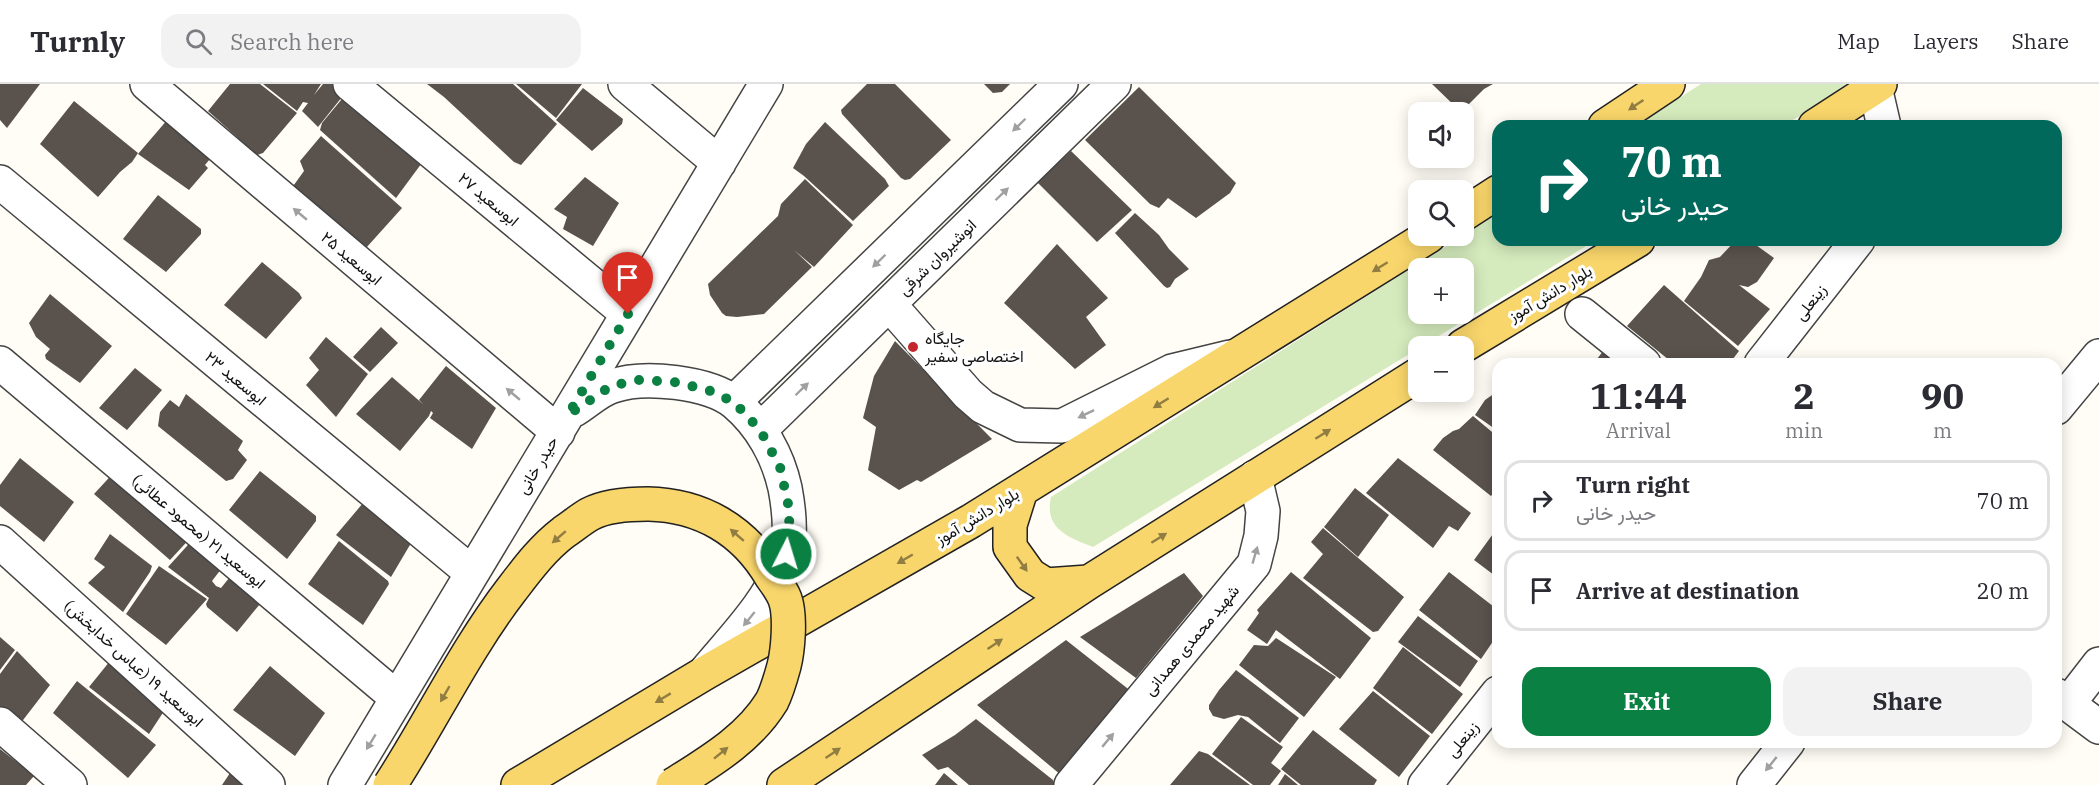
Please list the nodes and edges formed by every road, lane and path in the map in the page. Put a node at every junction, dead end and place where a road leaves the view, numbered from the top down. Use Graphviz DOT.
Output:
graph roads {
  1 [pos="147,84"];
  2 [pos="350,84"];
  3 [pos="625,84"];
  4 [pos="766,84"];
  5 [pos="1060,84"];
  6 [pos="1114,84"];
  7 [pos="1668,84"];
  8 [pos="1877,86"];
  9 [pos="1614,120"];
  10 [pos="1824,120"];
  11 [pos="1883,120"];
  12 [pos="719,163"];
  13 [pos="0,182"];
  14 [pos="1492,196"];
  15 [pos="1474,208"];
  16 [pos="1413,246"];
  17 [pos="1628,246"];
  18 [pos="1853,246"];
  19 [pos="889,304"];
  20 [pos="628,314"];
  21 [pos="1582,314"];
  22 [pos="1474,339"];
  23 [pos="1237,356"];
  24 [pos="2099,356"];
  25 [pos="1637,358"];
  26 [pos="1766,358"];
  27 [pos="0,363"];
  28 [pos="1408,381"];
  29 [pos="2062,401"];
  30 [pos="734,402"];
  31 [pos="563,423"];
  32 [pos="760,430"];
  33 [pos="1255,477"];
  34 [pos="1021,490"];
  35 [pos="0,542"];
  36 [pos="472,573"];
  37 [pos="1089,582"];
  38 [pos="2099,664"];
  39 [pos="705,673"];
  40 [pos="397,698"];
  41 [pos="2062,699"];
  42 [pos="1492,701"];
  43 [pos="0,724"];
  44 [pos="2099,727"];
  45 [pos="1783,748"];
  46 [pos="70,785"];
  47 [pos="268,785"];
  48 [pos="345,785"];
  49 [pos="390,785"];
  50 [pos="518,785"];
  51 [pos="672,785"];
  52 [pos="784,785"];
  53 [pos="1071,785"];
  54 [pos="1425,785"];
  55 [pos="1754,785"];
  31 -- 1 [label="street, ابوسعید ۲۵, one-way"];
  2 -- 20 [label="street, ابوسعید ۲۷"];
  3 -- 12 [label="street"];
  4 -- 12 [label="street, حیدر خانی"];
  5 -- 30 [label="street, one-way"];
  19 -- 6 [label="street, انوشیروان شرقی, one-way"];
  7 -- 9 [label="main road, one-way"];
  8 -- 10 [label="main road"];
  8 -- 11 [label="street"];
  12 -- 20 [label="street, حیدر خانی"];
  13 -- 36 [label="street, ابوسعید ۲۳"];
  14 -- 15 [label="main road"];
  16 -- 23 [label="main road, بلوار دانش آموز, one-way"];
  17 -- 22 [label="main road, بلوار دانش آموز"];
  18 -- 26 [label="street, زینعلی"];
  23 -- 19 [label="street, one-way"];
  32 -- 19 [label="street, انوشیروان شرقی, one-way"];
  20 -- 31 [label="street, حیدر خانی"];
  21 -- 25 [label="street"];
  23 -- 34 [label="main road, بلوار دانش آموز, one-way"];
  24 -- 29 [label="street"];
  27 -- 40 [label="street, ابوسعید ۲۱ (محمود عطائی)"];
  33 -- 28 [label="main road, one-way"];
  30 -- 31 [label="street"];
  30 -- 32 [label="street"];
  31 -- 36 [label="street, حیدر خانی"];
  32 -- 39 [label="street, one-way"];
  37 -- 33 [label="main road, one-way"];
  53 -- 33 [label="street, شهید محمدی همدانی, one-way"];
  34 -- 37 [label="main road, one-way"];
  34 -- 39 [label="main road, بلوار دانش آموز, one-way"];
  35 -- 47 [label="street, ابوسعید ۱۹ (عباس خدابخش)"];
  36 -- 40 [label="street, حیدر خانی"];
  52 -- 37 [label="main road, one-way"];
  38 -- 41 [label="street"];
  39 -- 50 [label="main road, بلوار دانش آموز, one-way"];
  40 -- 48 [label="street, حیدر خانی, one-way"];
  41 -- 44 [label="street"];
  42 -- 54 [label="street, زینعلی"];
  43 -- 46 [label="street"];
  45 -- 55 [label="street, one-way"];
  51 -- 49 [label="main road, one-way, bridge"];
}
